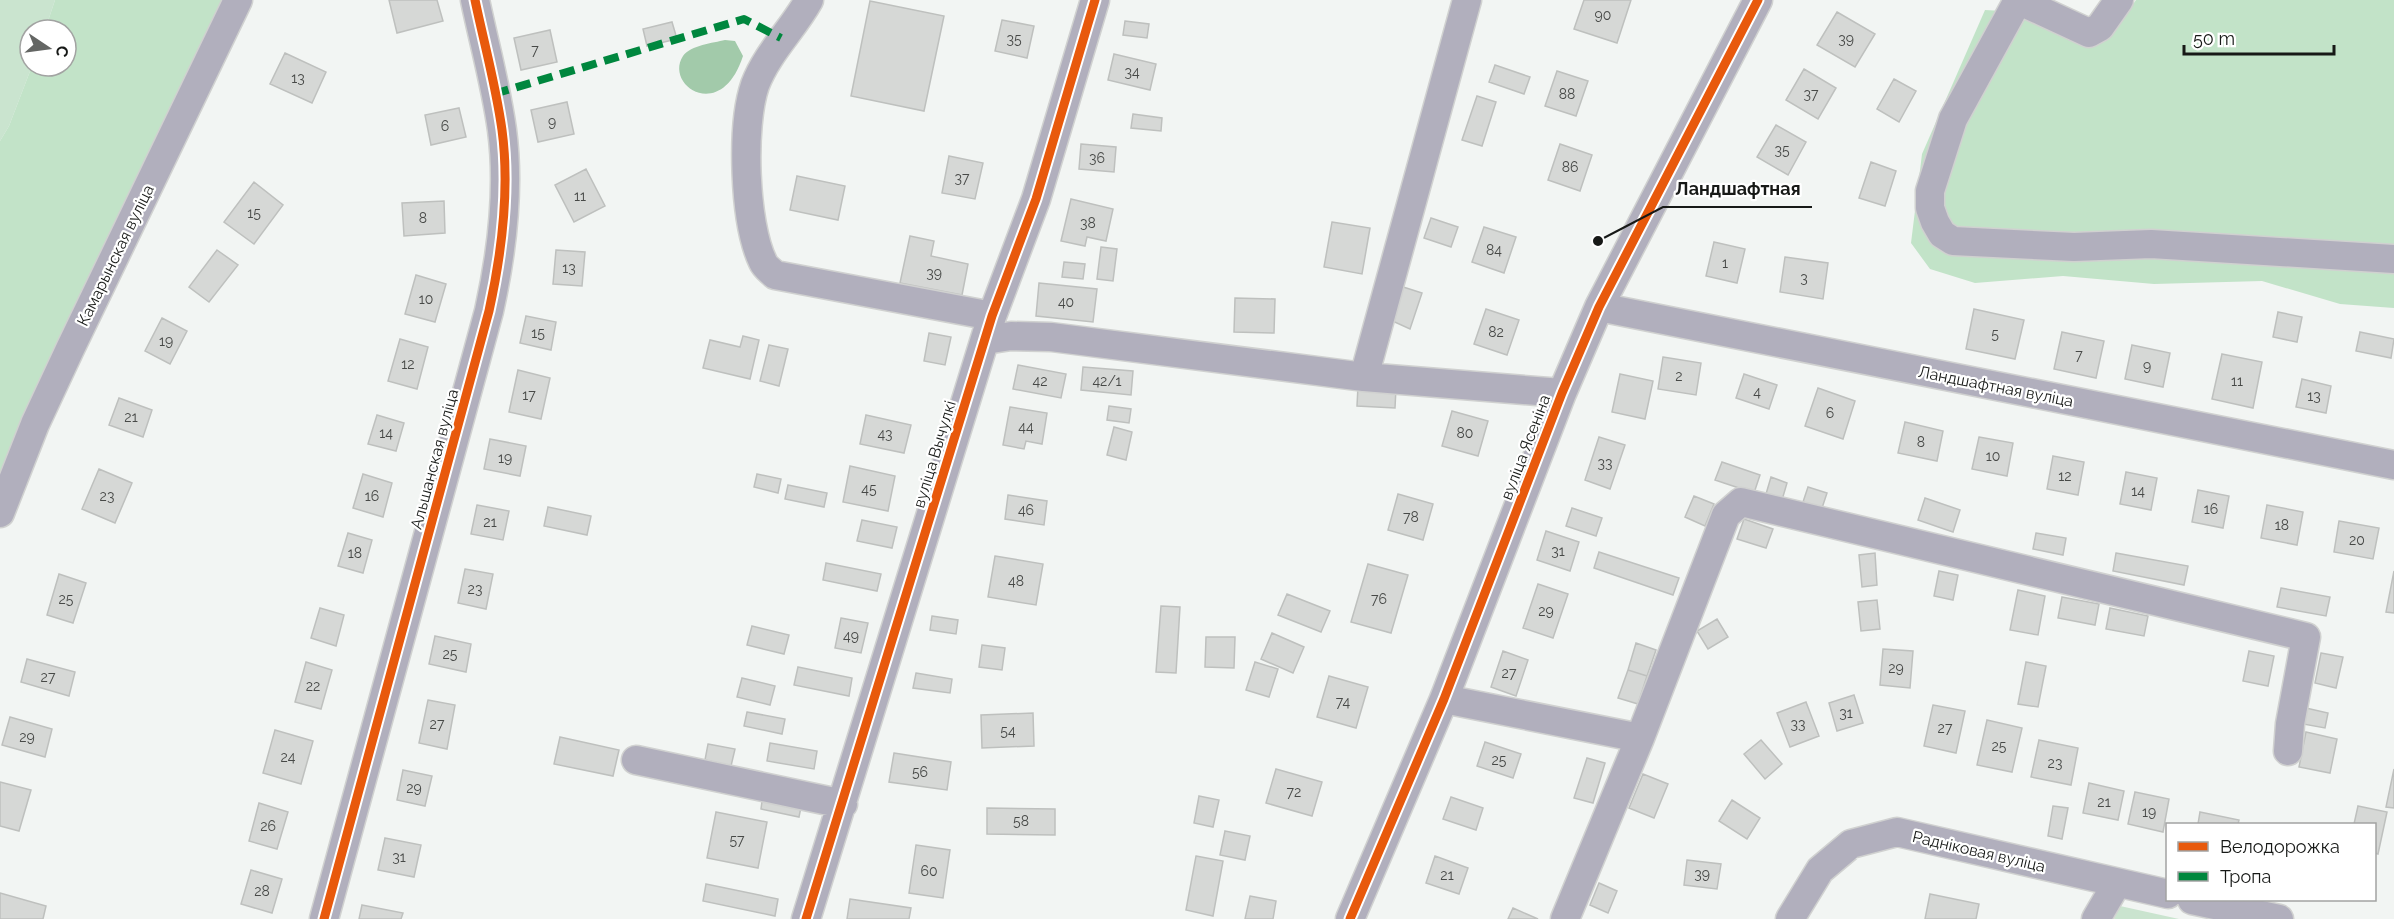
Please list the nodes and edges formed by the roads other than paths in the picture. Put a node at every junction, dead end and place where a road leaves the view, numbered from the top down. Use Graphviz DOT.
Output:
graph roads {
  1 [pos="238,0"];
  2 [pos="475,0"];
  3 [pos="1095,0"];
  4 [pos="1467,0"];
  5 [pos="1758,0"];
  6 [pos="2119,0"];
  7 [pos="803,2"];
  8 [pos="2394,259"];
  9 [pos="1599,307"];
  10 [pos="988,328"];
  11 [pos="1365,377"];
  12 [pos="1562,393"];
  13 [pos="2394,465"];
  14 [pos="0,513"];
  15 [pos="1444,699"];
  16 [pos="1640,738"];
  17 [pos="2288,751"];
  18 [pos="636,760"];
  19 [pos="843,804"];
  20 [pos="2117,883"];
  21 [pos="2166,894"];
  22 [pos="2197,901"];
  23 [pos="324,919"];
  24 [pos="806,919"];
  25 [pos="1350,919"];
  26 [pos="1565,919"];
  27 [pos="1790,919"];
  28 [pos="2096,919"];
  29 [pos="2279,919"];
  1 -- 14 [label="street, Камарынская вуліца"];
  2 -- 23 [label="street, Альшанская вуліца"];
  3 -- 10 [label="street, вуліца Вычулкі"];
  4 -- 11 [label="street"];
  5 -- 9 [label="street, вуліца Ясеніна"];
  6 -- 8 [label="street"];
  7 -- 10 [label="street"];
  9 -- 12 [label="street, вуліца Ясеніна"];
  9 -- 13 [label="street, Ландшафтная вуліца"];
  10 -- 11 [label="street"];
  10 -- 19 [label="street, вуліца Вычулкі"];
  11 -- 12 [label="street"];
  12 -- 15 [label="street, вуліца Ясеніна"];
  15 -- 16 [label="street"];
  15 -- 25 [label="street, вуліца Ясеніна"];
  16 -- 17 [label="street"];
  16 -- 26 [label="street"];
  18 -- 19 [label="street"];
  19 -- 24 [label="street, вуліца Вычулкі"];
  20 -- 21 [label="street, Радніковая вуліца"];
  20 -- 27 [label="street, Радніковая вуліца"];
  20 -- 28 [label="street"];
  22 -- 29 [label="street"];
}
